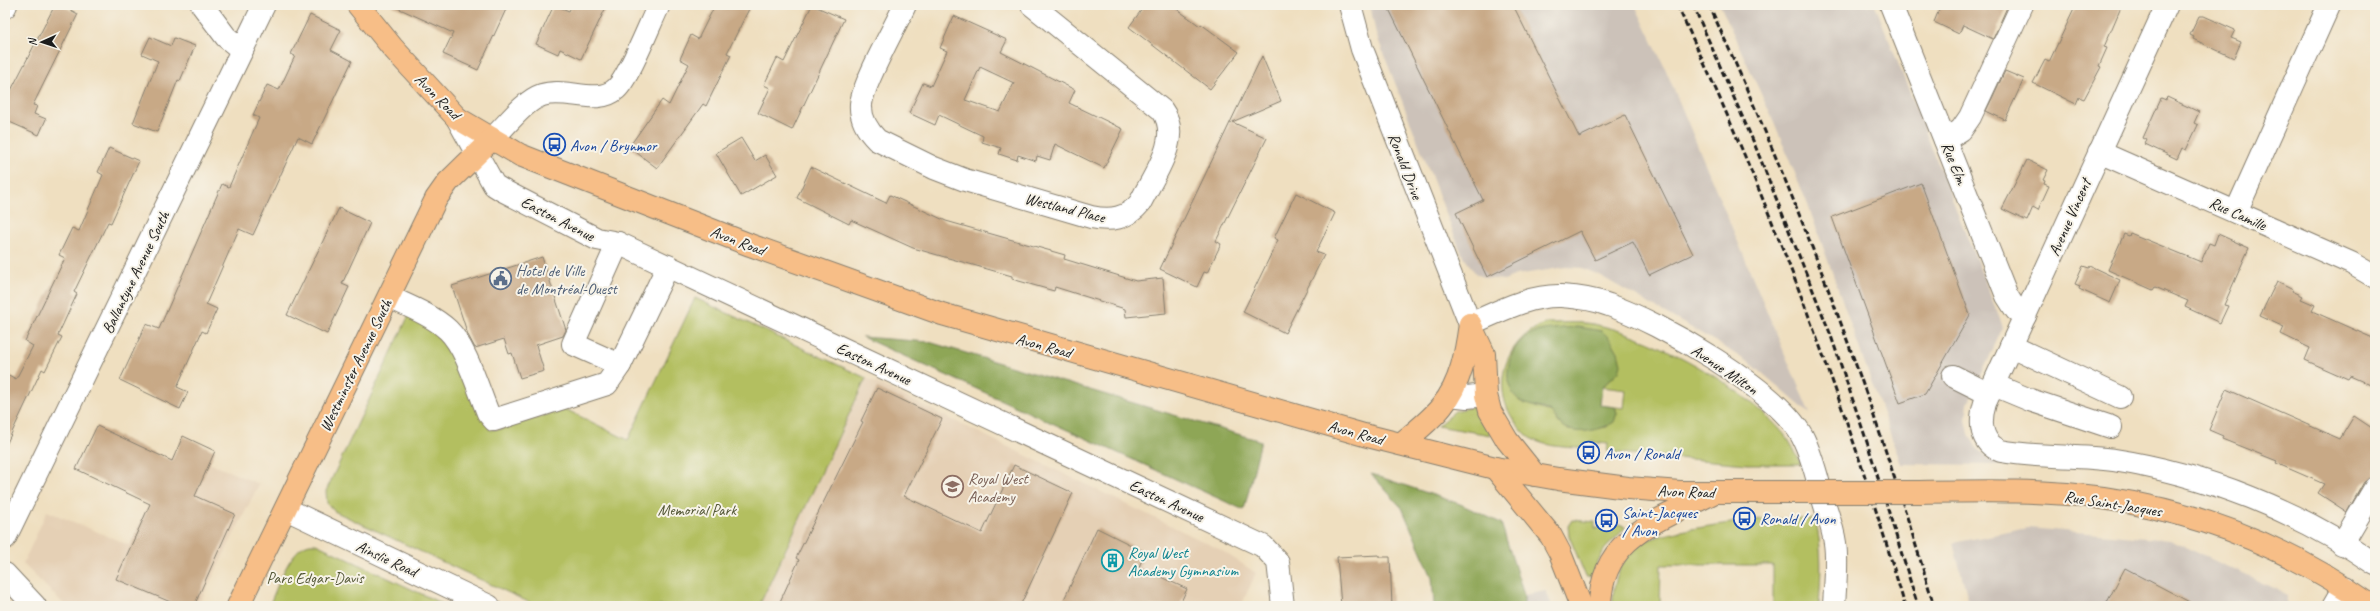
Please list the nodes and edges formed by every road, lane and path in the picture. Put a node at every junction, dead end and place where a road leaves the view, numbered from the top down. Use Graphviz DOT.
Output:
graph roads {
  1 [pos="202,5"];
  2 [pos="264,5"];
  3 [pos="358,5"];
  4 [pos="659,5"];
  5 [pos="905,5"];
  6 [pos="1032,5"];
  7 [pos="1350,5"];
  8 [pos="1891,5"];
  9 [pos="2022,5"];
  10 [pos="2167,5"];
  11 [pos="2329,5"];
  12 [pos="242,50"];
  13 [pos="457,118"];
  14 [pos="492,139"];
  15 [pos="1945,140"];
  16 [pos="2099,152"];
  17 [pos="477,154"];
  18 [pos="2236,212"];
  19 [pos="618,243"];
  20 [pos="668,266"];
  21 [pos="2372,268"];
  22 [pos="388,297"];
  23 [pos="2025,316"];
  24 [pos="1470,324"];
  25 [pos="2011,346"];
  26 [pos="620,365"];
  27 [pos="1953,376"];
  28 [pos="1992,389"];
  29 [pos="1450,394"];
  30 [pos="1486,394"];
  31 [pos="2120,397"];
  32 [pos="2111,427"];
  33 [pos="1401,444"];
  34 [pos="1495,468"];
  35 [pos="1535,475"];
  36 [pos="2375,488"];
  37 [pos="1807,492"];
  38 [pos="1714,493"];
  39 [pos="286,509"];
  40 [pos="5,538"];
  41 [pos="2342,544"];
  42 [pos="2375,564"];
  43 [pos="5,574"];
  44 [pos="2345,587"];
  45 [pos="35,606"];
  46 [pos="238,606"];
  47 [pos="489,606"];
  48 [pos="1283,606"];
  49 [pos="1581,606"];
  50 [pos="1600,606"];
  51 [pos="1834,606"];
  52 [pos="2334,606"];
  53 [pos="2372,606"];
  1 -- 12 [label="street"];
  2 -- 12 [label="street, Ballantyne Avenue South"];
  3 -- 13 [label="main road, Avon Road"];
  4 -- 14 [label="street"];
  5 -- 6 [label="street, Westland Place"];
  7 -- 24 [label="street, Ronald Drive"];
  8 -- 15 [label="street, Rue Elm"];
  9 -- 15 [label="street"];
  10 -- 16 [label="street, Avenue Vincent"];
  11 -- 18 [label="street"];
  12 -- 40 [label="street, Ballantyne Avenue South"];
  13 -- 14 [label="main road, Avon Road"];
  13 -- 17 [label="street, Easton Avenue"];
  14 -- 17 [label="main road, Westminster Avenue South"];
  14 -- 33 [label="main road, Avon Road"];
  15 -- 23 [label="street, Rue Elm"];
  16 -- 18 [label="street, Rue Camille"];
  16 -- 23 [label="street, Avenue Vincent"];
  17 -- 19 [label="street, Easton Avenue"];
  17 -- 22 [label="main road, Westminster Avenue South"];
  18 -- 21 [label="street, Rue Camille"];
  19 -- 20 [label="street, Easton Avenue"];
  19 -- 26 [label="street"];
  20 -- 26 [label="street"];
  20 -- 48 [label="street, Easton Avenue"];
  22 -- 26 [label="street"];
  22 -- 39 [label="main road, Westminster Avenue South"];
  23 -- 25 [label="street, Avenue Vincent"];
  24 -- 29 [label="main road"];
  24 -- 30 [label="main road"];
  24 -- 51 [label="street, Avenue Milton"];
  25 -- 28 [label="street, Avenue Vincent"];
  25 -- 31 [label="street"];
  27 -- 28 [label="street"];
  28 -- 32 [label="street"];
  28 -- 41 [label="street, Avenue Vincent"];
  29 -- 30 [label="street"];
  29 -- 33 [label="main road"];
  30 -- 35 [label="main road"];
  33 -- 34 [label="main road, Avon Road"];
  34 -- 35 [label="main road, Avon Road"];
  34 -- 49 [label="main road"];
  35 -- 38 [label="main road, Avon Road"];
  36 -- 41 [label="street"];
  37 -- 38 [label="main road, Avon Road"];
  37 -- 44 [label="main road, Rue Saint-Jacques, bridge"];
  38 -- 50 [label="main road"];
  39 -- 46 [label="main road, Westminster Avenue South"];
  39 -- 47 [label="street, Ainslie Road"];
  41 -- 42 [label="street"];
  43 -- 45 [label="street"];
  44 -- 52 [label="street"];
  44 -- 53 [label="main road, Rue Saint-Jacques"];
}
